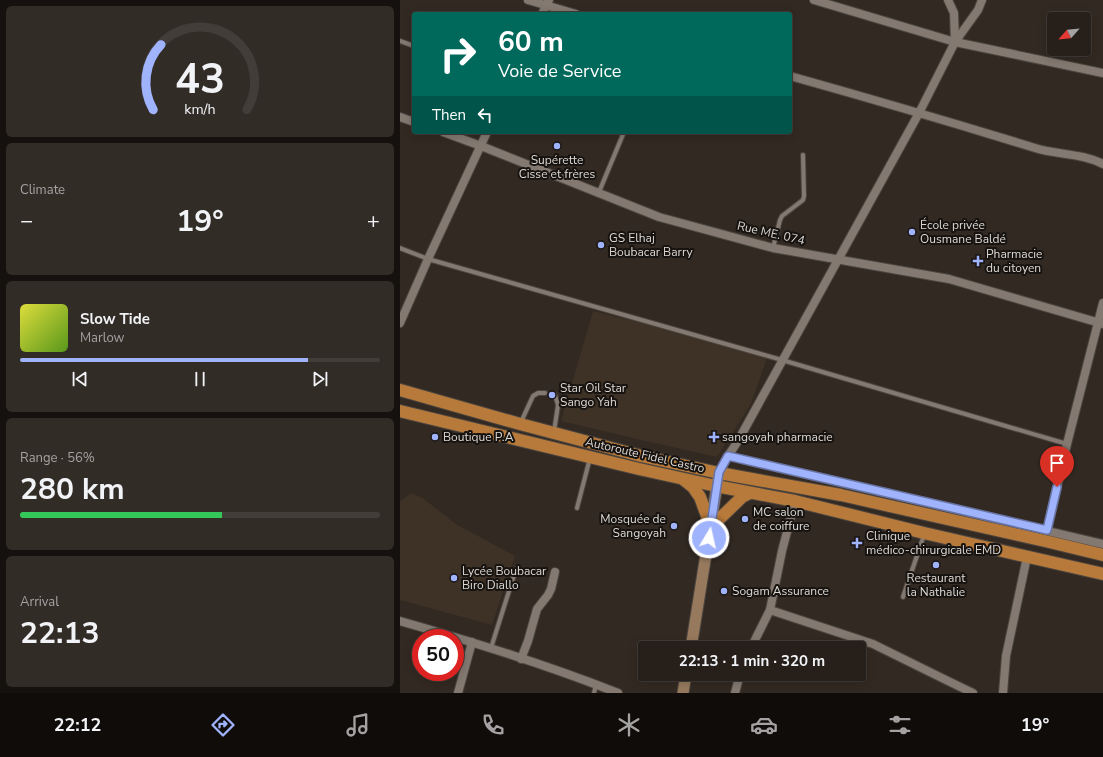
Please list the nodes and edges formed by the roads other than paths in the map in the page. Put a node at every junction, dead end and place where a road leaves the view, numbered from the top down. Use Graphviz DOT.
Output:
graph roads {
  1 [pos="528,0"];
  2 [pos="814,0"];
  3 [pos="948,0"];
  4 [pos="982,0"];
  5 [pos="548,3"];
  6 [pos="543,12"];
  7 [pos="571,12"];
  8 [pos="400,40"];
  9 [pos="955,42"];
  10 [pos="412,45"];
  11 [pos="1103,73"];
  12 [pos="792,77"];
  13 [pos="919,113"];
  14 [pos="400,117"];
  15 [pos="412,121"];
  16 [pos="449,134"];
  17 [pos="486,134"];
  18 [pos="623,134"];
  19 [pos="481,146"];
  20 [pos="803,155"];
  21 [pos="1103,164"];
  22 [pos="599,192"];
  23 [pos="400,248"];
  24 [pos="773,248"];
  25 [pos="428,259"];
  26 [pos="837,260"];
  27 [pos="1103,303"];
  28 [pos="400,323"];
  29 [pos="1101,323"];
  30 [pos="782,360"];
  31 [pos="400,390"];
  32 [pos="545,393"];
  33 [pos="556,395"];
  34 [pos="400,411"];
  35 [pos="520,424"];
  36 [pos="554,433"];
  37 [pos="1067,444"];
  38 [pos="590,456"];
  39 [pos="728,456"];
  40 [pos="719,472"];
  41 [pos="682,478"];
  42 [pos="844,483"];
  43 [pos="716,486"];
  44 [pos="750,493"];
  45 [pos="841,495"];
  46 [pos="795,501"];
  47 [pos="917,506"];
  48 [pos="577,508"];
  49 [pos="711,527"];
  50 [pos="1047,530"];
  51 [pos="924,533"];
  52 [pos="1103,544"];
  53 [pos="1103,555"];
  54 [pos="1027,557"];
  55 [pos="516,569"];
  56 [pos="555,572"];
  57 [pos="1103,574"];
  58 [pos="903,597"];
  59 [pos="770,610"];
  60 [pos="400,622"];
  61 [pos="691,641"];
  62 [pos="755,641"];
  63 [pos="472,642"];
  64 [pos="491,648"];
  65 [pos="522,658"];
  66 [pos="685,681"];
  67 [pos="738,681"];
  68 [pos="596,684"];
  69 [pos="458,693"];
  70 [pos="594,693"];
  71 [pos="618,693"];
  72 [pos="683,693"];
  73 [pos="735,693"];
  74 [pos="974,693"];
  75 [pos="1003,693"];
  1 -- 5 [label="street"];
  2 -- 9 [label="street"];
  3 -- 9 [label="street"];
  4 -- 9 [label="street"];
  5 -- 6 [label="street"];
  5 -- 7 [label="street"];
  8 -- 10 [label="lane"];
  9 -- 11 [label="street"];
  9 -- 13 [label="street"];
  12 -- 13 [label="street"];
  13 -- 21 [label="street"];
  13 -- 26 [label="street"];
  14 -- 15 [label="street"];
  16 -- 19 [label="street, Rue ME. 074"];
  17 -- 19 [label="street"];
  18 -- 22 [label="lane"];
  19 -- 22 [label="street, Rue ME. 074"];
  19 -- 25 [label="street"];
  20 -- 24 [label="lane"];
  22 -- 24 [label="street, Rue ME. 074"];
  23 -- 25 [label="lane"];
  24 -- 26 [label="street, Rue ME. 074"];
  25 -- 28 [label="street"];
  25 -- 30 [label="lane"];
  26 -- 29 [label="street, Rue ME. 074"];
  26 -- 30 [label="street"];
  27 -- 29 [label="street"];
  29 -- 37 [label="street"];
  30 -- 37 [label="lane"];
  30 -- 39 [label="street"];
  31 -- 35 [label="highway, Autoroute Fidel Castro"];
  32 -- 35 [label="lane"];
  33 -- 36 [label="lane"];
  34 -- 38 [label="highway, Autoroute Fidel Castro"];
  35 -- 36 [label="highway, Autoroute Fidel Castro"];
  36 -- 40 [label="highway, Autoroute Fidel Castro"];
  37 -- 50 [label="street"];
  38 -- 41 [label="highway, Autoroute Fidel Castro"];
  38 -- 48 [label="lane"];
  39 -- 40 [label="street"];
  39 -- 42 [label="street"];
  40 -- 43 [label="main road"];
  40 -- 45 [label="highway, Autoroute Fidel Castro"];
  41 -- 43 [label="highway, Autoroute Fidel Castro"];
  41 -- 49 [label="highway"];
  42 -- 45 [label="street"];
  42 -- 47 [label="street"];
  43 -- 44 [label="highway, Autoroute Fidel Castro"];
  43 -- 49 [label="main road"];
  44 -- 46 [label="highway, Autoroute Fidel Castro"];
  44 -- 49 [label="highway"];
  45 -- 47 [label="highway, Autoroute Fidel Castro"];
  46 -- 51 [label="highway, Autoroute Fidel Castro"];
  46 -- 59 [label="street"];
  47 -- 50 [label="street"];
  47 -- 53 [label="highway, Autoroute Fidel Castro"];
  49 -- 61 [label="main road"];
  50 -- 52 [label="street"];
  51 -- 54 [label="highway, Autoroute Fidel Castro"];
  51 -- 58 [label="lane"];
  54 -- 57 [label="highway, Autoroute Fidel Castro"];
  54 -- 75 [label="street"];
  55 -- 64 [label="lane"];
  56 -- 65 [label="street"];
  59 -- 62 [label="street"];
  59 -- 74 [label="street"];
  60 -- 63 [label="street"];
  63 -- 64 [label="street"];
  63 -- 69 [label="street"];
  64 -- 65 [label="street"];
  65 -- 68 [label="street"];
  66 -- 72 [label="main road"];
  67 -- 73 [label="street"];
  68 -- 70 [label="lane"];
  68 -- 71 [label="street"];
}
